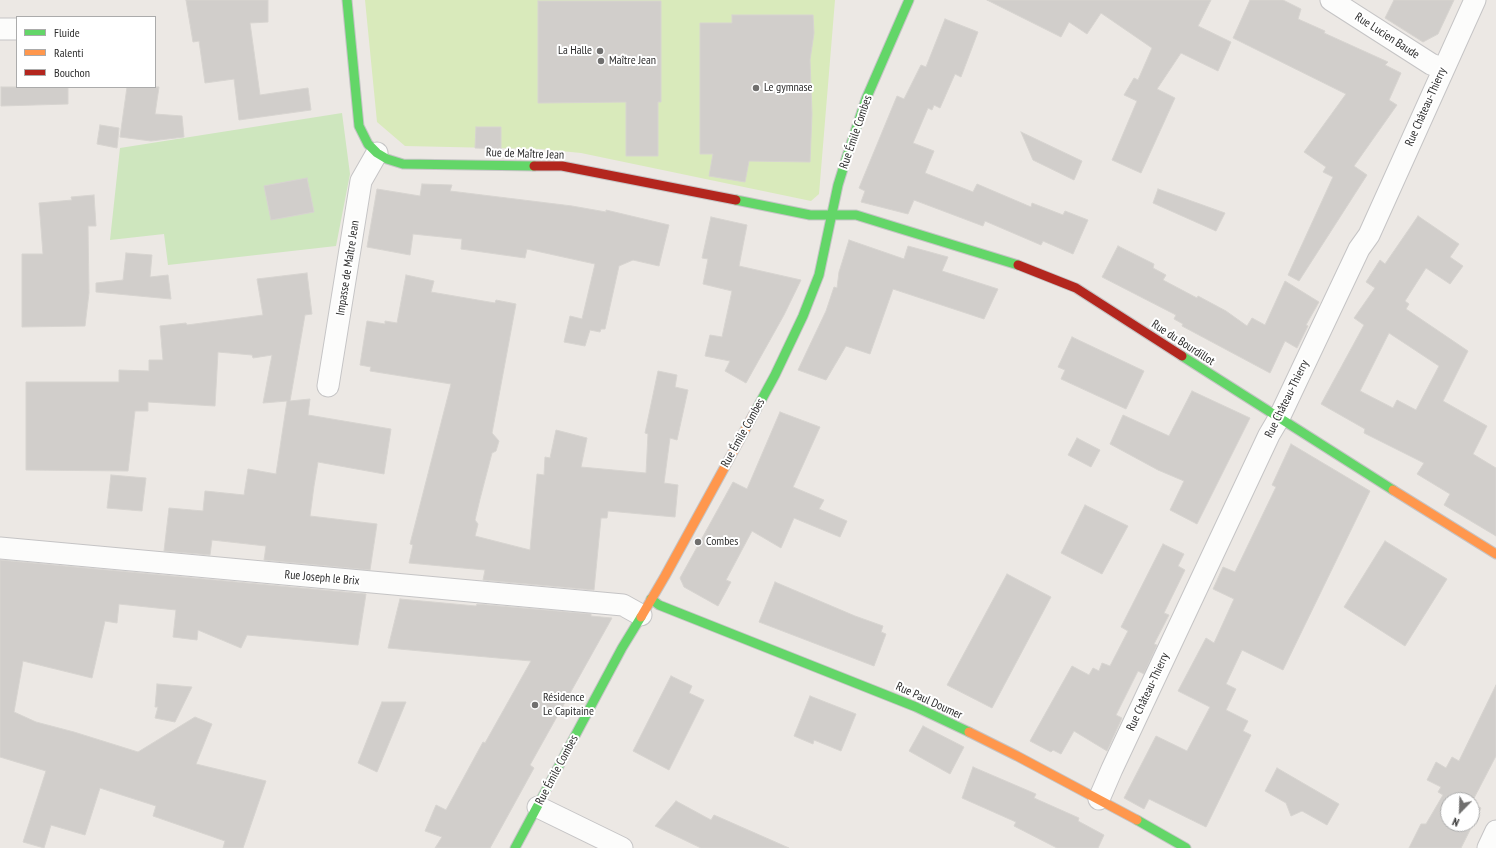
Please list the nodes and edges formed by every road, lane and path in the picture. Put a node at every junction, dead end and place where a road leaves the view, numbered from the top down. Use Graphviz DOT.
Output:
graph roads {
  1 [pos="347,0"];
  2 [pos="1332,0"];
  3 [pos="1475,0"];
  4 [pos="904,2"];
  5 [pos="0,29"];
  6 [pos="16,29"];
  7 [pos="1443,69"];
  8 [pos="377,153"];
  9 [pos="831,215"];
  10 [pos="328,386"];
  11 [pos="1279,418"];
  12 [pos="0,548"];
  13 [pos="1496,554"];
  14 [pos="646,607"];
  15 [pos="1099,799"];
  16 [pos="538,807"];
  17 [pos="1496,831"];
  18 [pos="515,848"];
  19 [pos="622,848"];
  20 [pos="1186,848"];
  21 [pos="1488,848"];
  1 -- 8 [label="street, Rue de Maître Jean"];
  2 -- 7 [label="street, Rue Lucien Baude"];
  3 -- 7 [label="street, Rue Château-Thierry"];
  4 -- 9 [label="street, Rue Émile Combes"];
  5 -- 6 [label="street"];
  7 -- 11 [label="street, Rue Château-Thierry"];
  8 -- 9 [label="street, Rue de Maître Jean"];
  8 -- 10 [label="street, Impasse de Maître Jean"];
  9 -- 11 [label="street, Rue du Bourdillot"];
  9 -- 14 [label="street, Rue Émile Combes"];
  11 -- 13 [label="street, Rue du Bourdillot"];
  11 -- 15 [label="street, Rue Château-Thierry"];
  12 -- 14 [label="street, Rue Joseph le Brix"];
  14 -- 15 [label="street, Rue Paul Doumer"];
  14 -- 16 [label="street, Rue Émile Combes"];
  15 -- 20 [label="street, Rue Paul Doumer"];
  16 -- 18 [label="street, Rue Émile Combes"];
  16 -- 19 [label="street"];
  17 -- 21 [label="street"];
}
